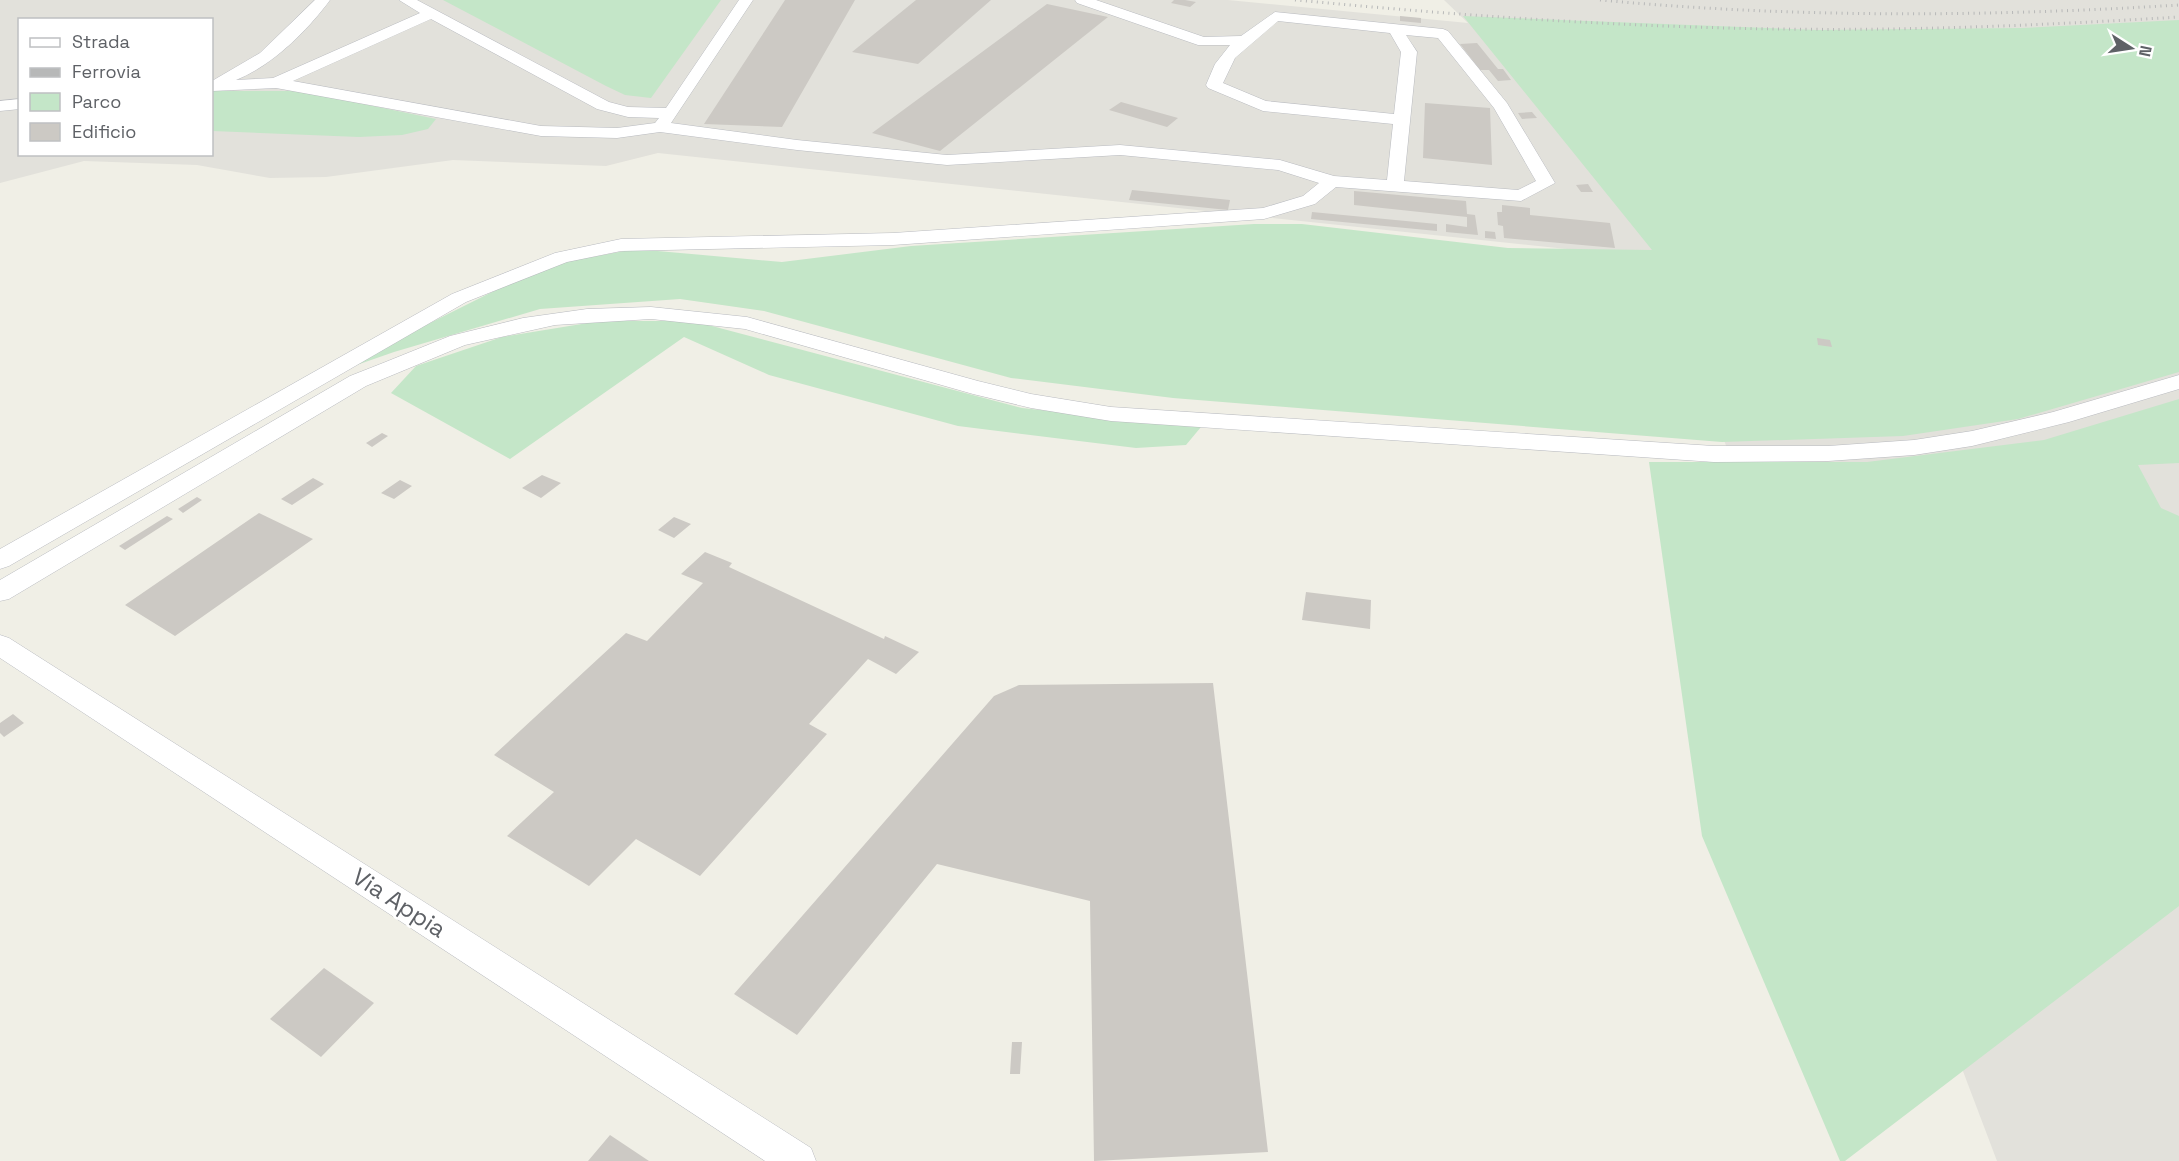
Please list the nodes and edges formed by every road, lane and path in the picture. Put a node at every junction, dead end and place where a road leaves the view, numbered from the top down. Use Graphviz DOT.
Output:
graph roads {
  1 [pos="323,0"];
  2 [pos="406,0"];
  3 [pos="746,0"];
  4 [pos="1082,0"];
  5 [pos="431,14"];
  6 [pos="1395,28"];
  7 [pos="1245,40"];
  8 [pos="276,83"];
  9 [pos="213,85"];
  10 [pos="213,85"];
  11 [pos="18,104"];
  12 [pos="0,106"];
  13 [pos="665,120"];
  14 [pos="1401,120"];
  15 [pos="1332,181"];
  16 [pos="1395,186"];
  17 [pos="2179,382"];
  18 [pos="0,560"];
  19 [pos="0,592"];
  20 [pos="0,645"];
  21 [pos="798,1161"];
  1 -- 9 [label="street"];
  2 -- 5 [label="street"];
  3 -- 13 [label="street"];
  4 -- 7 [label="street"];
  5 -- 8 [label="street"];
  5 -- 13 [label="street"];
  6 -- 7 [label="street"];
  6 -- 14 [label="street"];
  6 -- 16 [label="street"];
  7 -- 14 [label="street"];
  8 -- 10 [label="street"];
  8 -- 13 [label="street"];
  11 -- 12 [label="street"];
  13 -- 15 [label="street"];
  14 -- 16 [label="street"];
  15 -- 16 [label="street"];
  15 -- 18 [label="street"];
  17 -- 19 [label="street"];
  20 -- 21 [label="street, Via Appia"];
}
